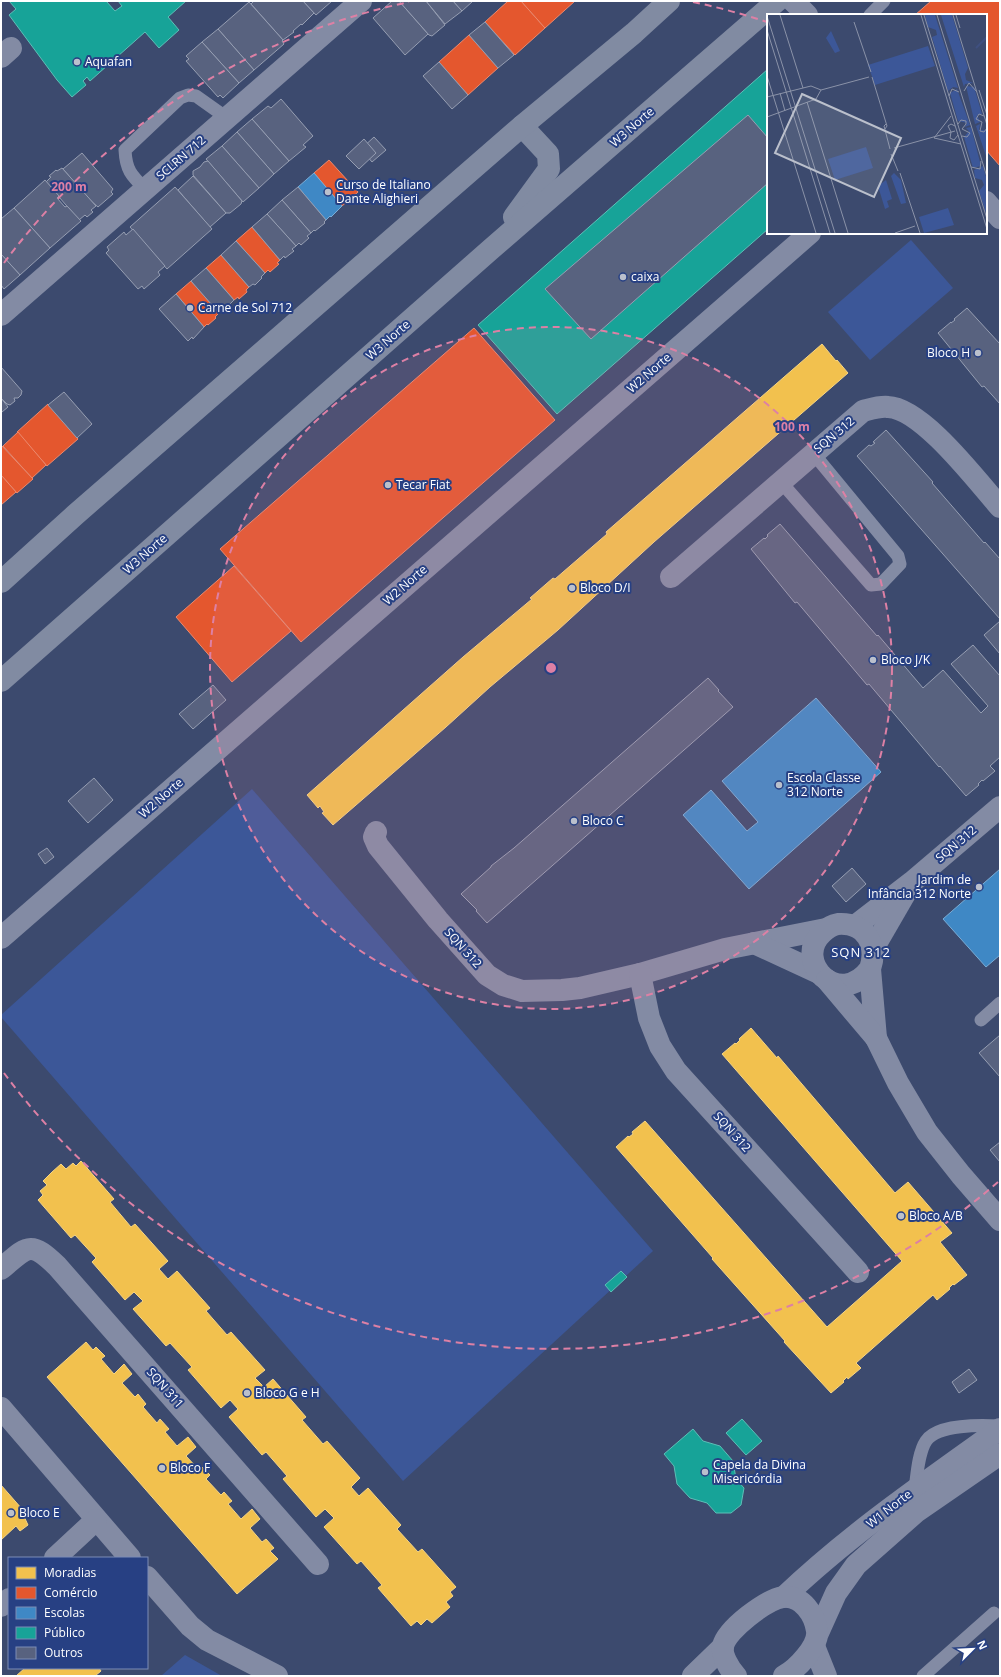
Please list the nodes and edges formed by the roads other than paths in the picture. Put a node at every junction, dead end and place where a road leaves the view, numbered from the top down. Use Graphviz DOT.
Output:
graph roads {
  1 [pos="361,1"];
  2 [pos="669,1"];
  3 [pos="777,1"];
  4 [pos="793,1"];
  5 [pos="884,1"];
  6 [pos="806,14"];
  7 [pos="871,14"];
  8 [pos="227,118"];
  9 [pos="522,126"];
  10 [pos="144,189"];
  11 [pos="987,203"];
  12 [pos="1000,218"];
  13 [pos="809,234"];
  14 [pos="490,250"];
  15 [pos="1,315"];
  16 [pos="813,453"];
  17 [pos="781,482"];
  18 [pos="1000,507"];
  19 [pos="671,577"];
  20 [pos="1,582"];
  21 [pos="1,680"];
  22 [pos="1000,807"];
  23 [pos="376,832"];
  24 [pos="912,882"];
  25 [pos="855,926"];
  26 [pos="826,929"];
  27 [pos="1,938"];
  28 [pos="754,943"];
  29 [pos="872,959"];
  30 [pos="640,974"];
  31 [pos="823,977"];
  32 [pos="1000,1003"];
  33 [pos="981,1020"];
  34 [pos="876,1038"];
  35 [pos="1000,1220"];
  36 [pos="1,1269"];
  37 [pos="858,1272"];
  38 [pos="1,1408"];
  39 [pos="1000,1427"];
  40 [pos="997,1459"];
  41 [pos="915,1490"];
  42 [pos="96,1520"];
  43 [pos="56,1557"];
  44 [pos="129,1557"];
  45 [pos="318,1564"];
  46 [pos="148,1578"];
  47 [pos="784,1597"];
  48 [pos="994,1614"];
  49 [pos="816,1640"];
  50 [pos="723,1647"];
  51 [pos="277,1676"];
  52 [pos="693,1676"];
  53 [pos="736,1676"];
  54 [pos="784,1676"];
  55 [pos="826,1676"];
  56 [pos="923,1676"];
  1 -- 8 [label="street, SCLRN 712"];
  2 -- 9 [label="main road"];
  3 -- 14 [label="main road, W3 Norte"];
  4 -- 6 [label="street"];
  5 -- 7 [label="lane"];
  8 -- 10 [label="street, SCLRN 712"];
  8 -- 10 [label="lane"];
  9 -- 14 [label="main road"];
  9 -- 20 [label="main road"];
  10 -- 15 [label="street, SCLRN 712"];
  11 -- 12 [label="street"];
  13 -- 27 [label="street, W2 Norte"];
  14 -- 21 [label="main road, W3 Norte"];
  16 -- 17 [label="street, SQN 312"];
  16 -- 17 [label="lane"];
  16 -- 18 [label="street, SQN 312"];
  17 -- 19 [label="street, SQN 312"];
  22 -- 24 [label="street, SQN 312"];
  23 -- 30 [label="street, SQN 312"];
  24 -- 25 [label="street, SQN 312"];
  24 -- 29 [label="street, SQN 312"];
  25 -- 26 [label="street"];
  25 -- 29 [label="street"];
  26 -- 28 [label="street, SQN 312"];
  26 -- 31 [label="street"];
  28 -- 30 [label="street, SQN 312"];
  28 -- 31 [label="street"];
  29 -- 31 [label="street"];
  29 -- 34 [label="street"];
  30 -- 37 [label="street, SQN 312"];
  31 -- 34 [label="street"];
  32 -- 33 [label="lane"];
  34 -- 35 [label="street"];
  36 -- 45 [label="street, SQN 311"];
  38 -- 42 [label="street"];
  39 -- 41 [label="street, W1 Norte"];
  39 -- 41 [label="lane"];
  40 -- 49 [label="street, W1 Norte"];
  41 -- 47 [label="street, W1 Norte"];
  42 -- 43 [label="street"];
  42 -- 44 [label="street"];
  46 -- 51 [label="street"];
  47 -- 49 [label="street"];
  47 -- 50 [label="street, W1 Norte"];
  48 -- 56 [label="lane"];
  49 -- 54 [label="street, W1 Norte"];
  49 -- 55 [label="street"];
  50 -- 52 [label="street"];
  50 -- 53 [label="street"];
}
